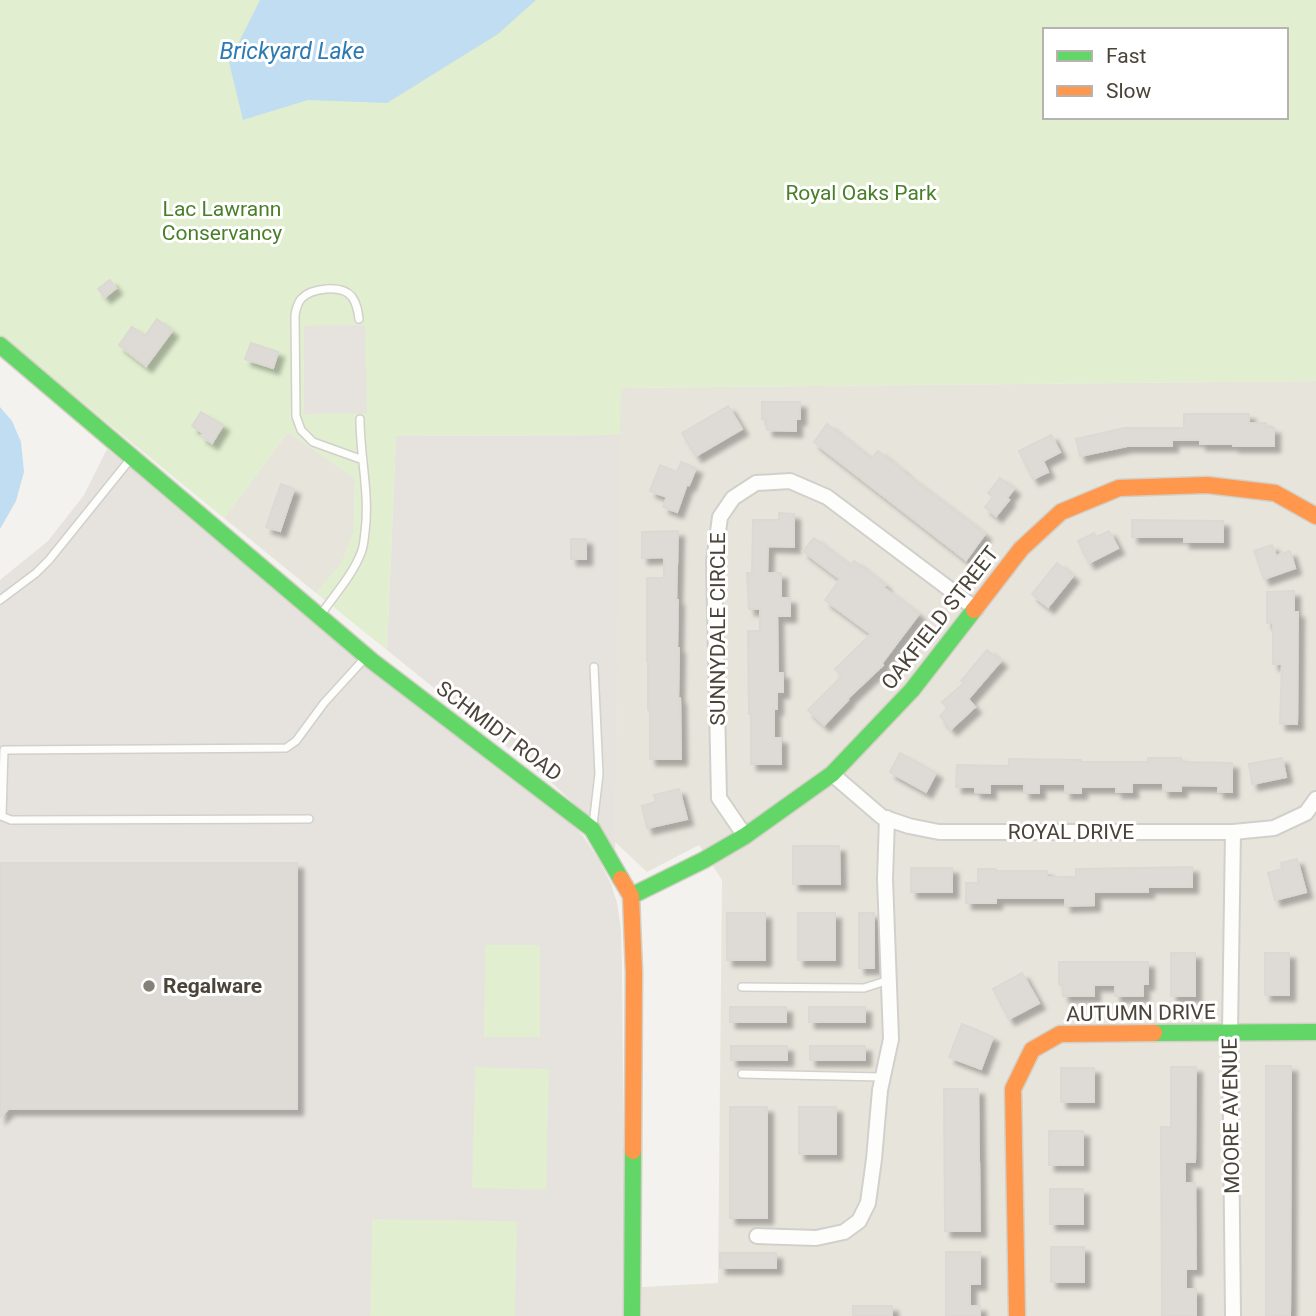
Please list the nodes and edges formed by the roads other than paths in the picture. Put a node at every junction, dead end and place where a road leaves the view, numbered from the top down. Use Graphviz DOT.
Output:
graph roads {
  1 [pos="359,319"];
  2 [pos="0,345"];
  3 [pos="360,419"];
  4 [pos="132,457"];
  5 [pos="363,460"];
  6 [pos="1316,516"];
  7 [pos="0,600"];
  8 [pos="976,609"];
  9 [pos="319,616"];
  10 [pos="367,657"];
  11 [pos="594,667"];
  12 [pos="832,774"];
  13 [pos="1316,799"];
  14 [pos="1,816"];
  15 [pos="887,818"];
  16 [pos="309,819"];
  17 [pos="593,829"];
  18 [pos="1233,831"];
  19 [pos="745,836"];
  20 [pos="631,896"];
  21 [pos="889,979"];
  22 [pos="742,987"];
  23 [pos="1230,1032"];
  24 [pos="1316,1032"];
  25 [pos="742,1074"];
  26 [pos="883,1077"];
  27 [pos="757,1236"];
  28 [pos="632,1316"];
  29 [pos="1017,1316"];
  30 [pos="1233,1316"];
  1 -- 5 [label="lane"];
  2 -- 4 [label="street, SCHMIDT ROAD"];
  3 -- 5 [label="lane"];
  4 -- 7 [label="lane"];
  4 -- 9 [label="street, SCHMIDT ROAD"];
  5 -- 9 [label="lane"];
  6 -- 8 [label="street, OAKFIELD STREET"];
  8 -- 12 [label="street, OAKFIELD STREET"];
  8 -- 19 [label="street, SUNNYDALE CIRCLE"];
  9 -- 10 [label="street, SCHMIDT ROAD"];
  10 -- 14 [label="lane"];
  10 -- 17 [label="street, SCHMIDT ROAD"];
  11 -- 17 [label="lane"];
  12 -- 15 [label="street, ROYAL DRIVE"];
  12 -- 19 [label="street, OAKFIELD STREET"];
  13 -- 18 [label="street, ROYAL DRIVE"];
  14 -- 16 [label="lane"];
  15 -- 18 [label="street, ROYAL DRIVE"];
  15 -- 21 [label="street"];
  17 -- 20 [label="street, SCHMIDT ROAD"];
  18 -- 23 [label="street, MOORE AVENUE"];
  19 -- 20 [label="street, OAKFIELD STREET"];
  20 -- 28 [label="street, SCHMIDT ROAD"];
  21 -- 22 [label="lane"];
  21 -- 26 [label="street"];
  23 -- 24 [label="street, AUTUMN DRIVE"];
  23 -- 29 [label="street, AUTUMN DRIVE"];
  23 -- 30 [label="street, MOORE AVENUE"];
  25 -- 26 [label="lane"];
  26 -- 27 [label="street"];
}
